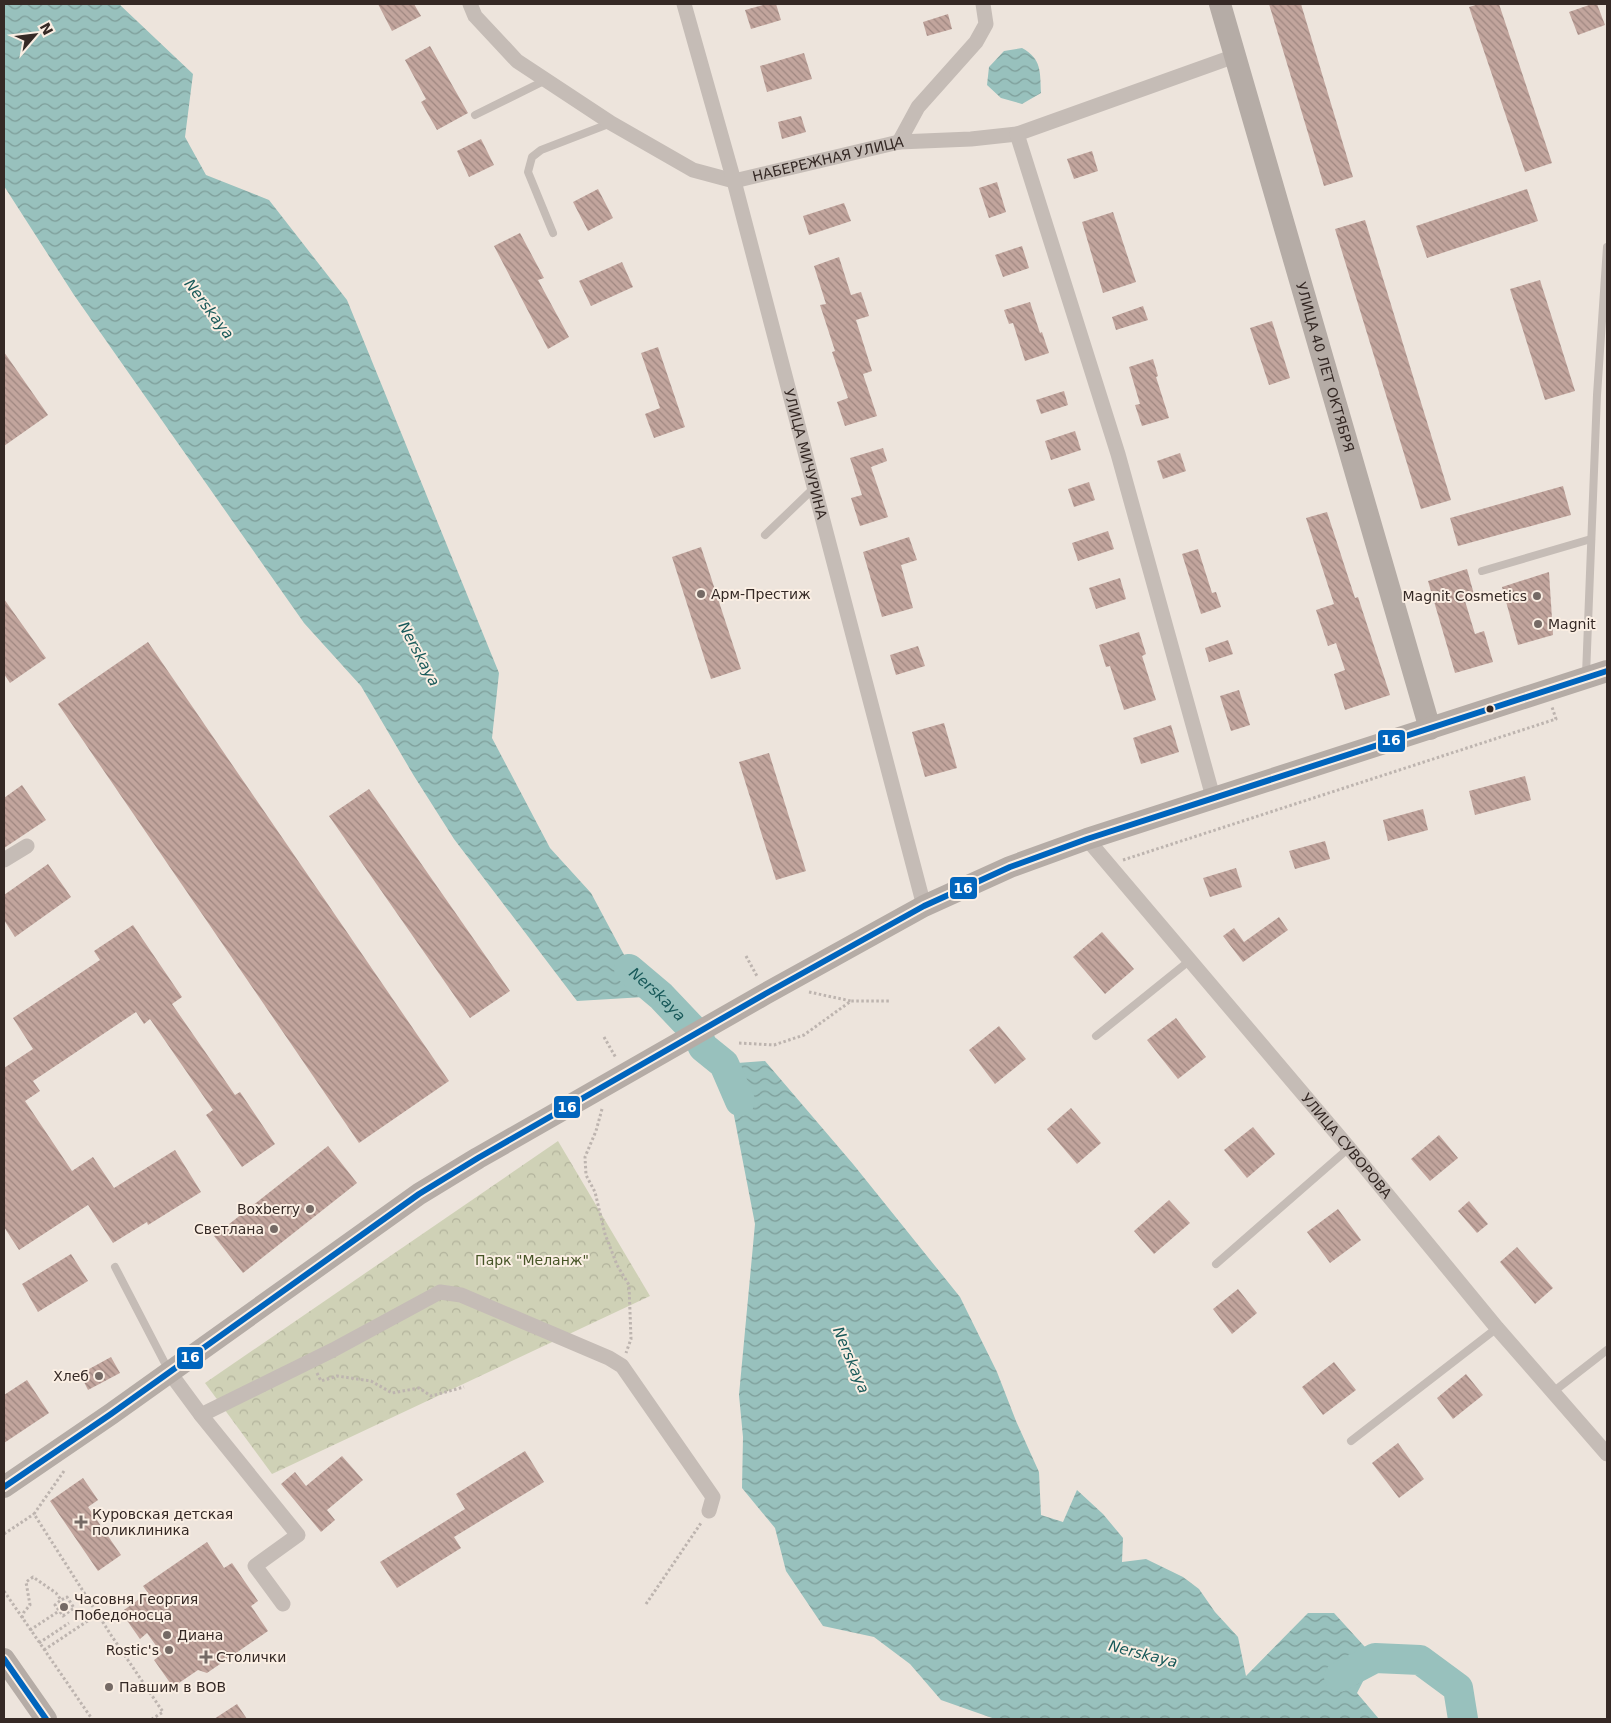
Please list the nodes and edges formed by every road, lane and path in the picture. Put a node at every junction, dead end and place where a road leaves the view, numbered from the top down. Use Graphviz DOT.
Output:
graph roads {
  1 [pos="470,4"];
  2 [pos="684,4"];
  3 [pos="983,4"];
  4 [pos="1220,4"];
  5 [pos="1235,56"];
  6 [pos="546,80"];
  7 [pos="475,115"];
  8 [pos="611,124"];
  9 [pos="1017,134"];
  10 [pos="900,142"];
  11 [pos="734,181"];
  12 [pos="553,232"];
  13 [pos="1607,247"];
  14 [pos="814,488"];
  15 [pos="765,536"];
  16 [pos="1591,540"];
  17 [pos="1482,571"];
  18 [pos="1597,674"];
  19 [pos="1546,689"];
  20 [pos="1430,729"];
  21 [pos="1213,797"];
  22 [pos="1087,839"];
  23 [pos="27,846"];
  24 [pos="4,860"];
  25 [pos="1108,865"];
  26 [pos="924,906"];
  27 [pos="746,956"];
  28 [pos="1189,960"];
  29 [pos="764,989"];
  30 [pos="806,991"];
  31 [pos="851,1001"];
  32 [pos="891,1001"];
  33 [pos="1096,1036"];
  34 [pos="604,1037"];
  35 [pos="739,1043"];
  36 [pos="622,1070"];
  37 [pos="604,1102"];
  38 [pos="1349,1148"];
  39 [pos="1216,1264"];
  40 [pos="115,1267"];
  41 [pos="1497,1328"];
  42 [pos="1607,1350"];
  43 [pos="310,1361"];
  44 [pos="622,1366"];
  45 [pos="170,1373"];
  46 [pos="464,1387"];
  47 [pos="1553,1392"];
  48 [pos="201,1415"];
  49 [pos="1351,1441"];
  50 [pos="1607,1454"];
  51 [pos="64,1470"];
  52 [pos="4,1487"];
  53 [pos="709,1512"];
  54 [pos="34,1514"];
  55 [pos="4,1534"];
  56 [pos="4,1591"];
  57 [pos="61,1600"];
  58 [pos="283,1604"];
  59 [pos="646,1604"];
  60 [pos="59,1611"];
  61 [pos="98,1614"];
  62 [pos="22,1618"];
  63 [pos="69,1622"];
  64 [pos="30,1630"];
  65 [pos="39,1642"];
  66 [pos="44,1650"];
  67 [pos="4,1659"];
  68 [pos="46,1719"];
  69 [pos="92,1719"];
  70 [pos="152,1719"];
  1 -- 6 [label="street, НАБЕРЕЖНАЯ УЛИЦА"];
  2 -- 11 [label="street, УЛИЦА МИЧУРИНА"];
  3 -- 10 [label="street"];
  4 -- 5 [label="street, УЛИЦА 40 ЛЕТ ОКТЯБРЯ"];
  5 -- 9 [label="street, НАБЕРЕЖНАЯ УЛИЦА"];
  5 -- 20 [label="street, УЛИЦА 40 ЛЕТ ОКТЯБРЯ"];
  6 -- 7 [label="lane"];
  6 -- 8 [label="street, НАБЕРЕЖНАЯ УЛИЦА"];
  8 -- 11 [label="street, НАБЕРЕЖНАЯ УЛИЦА"];
  8 -- 12 [label="lane"];
  9 -- 10 [label="street, НАБЕРЕЖНАЯ УЛИЦА"];
  9 -- 21 [label="street"];
  10 -- 11 [label="street, НАБЕРЕЖНАЯ УЛИЦА"];
  11 -- 14 [label="street, УЛИЦА МИЧУРИНА"];
  13 -- 16 [label="lane"];
  14 -- 15 [label="lane"];
  14 -- 26 [label="street, УЛИЦА МИЧУРИНА"];
  16 -- 17 [label="lane"];
  16 -- 18 [label="lane"];
  18 -- 19 [label="street"];
  19 -- 20 [label="street"];
  19 -- 25 [label="path"];
  20 -- 21 [label="street"];
  21 -- 22 [label="street"];
  22 -- 25 [label="street, УЛИЦА СУВОРОВА"];
  22 -- 26 [label="street"];
  23 -- 24 [label="street"];
  25 -- 28 [label="street, УЛИЦА СУВОРОВА"];
  26 -- 29 [label="street"];
  27 -- 29 [label="path"];
  28 -- 33 [label="lane"];
  28 -- 38 [label="street, УЛИЦА СУВОРОВА"];
  29 -- 36 [label="street"];
  30 -- 31 [label="path"];
  31 -- 32 [label="path"];
  31 -- 35 [label="path"];
  34 -- 36 [label="path"];
  36 -- 45 [label="street"];
  37 -- 44 [label="path"];
  38 -- 39 [label="lane"];
  38 -- 41 [label="street, УЛИЦА СУВОРОВА"];
  40 -- 45 [label="lane"];
  41 -- 47 [label="street, УЛИЦА СУВОРОВА"];
  41 -- 49 [label="lane"];
  42 -- 47 [label="lane"];
  43 -- 44 [label="street"];
  43 -- 46 [label="path"];
  43 -- 48 [label="street"];
  44 -- 53 [label="street"];
  45 -- 48 [label="street"];
  45 -- 52 [label="street"];
  47 -- 50 [label="street, УЛИЦА СУВОРОВА"];
  48 -- 58 [label="street"];
  51 -- 54 [label="path"];
  53 -- 59 [label="path"];
  54 -- 55 [label="path"];
  54 -- 61 [label="path"];
  56 -- 62 [label="path"];
  57 -- 60 [label="path"];
  57 -- 60 [label="path"];
  57 -- 62 [label="path"];
  60 -- 64 [label="path"];
  61 -- 66 [label="path"];
  61 -- 70 [label="path"];
  62 -- 64 [label="path"];
  63 -- 65 [label="path"];
  64 -- 65 [label="path"];
  65 -- 66 [label="path"];
  66 -- 69 [label="path"];
  67 -- 68 [label="street"];
}
